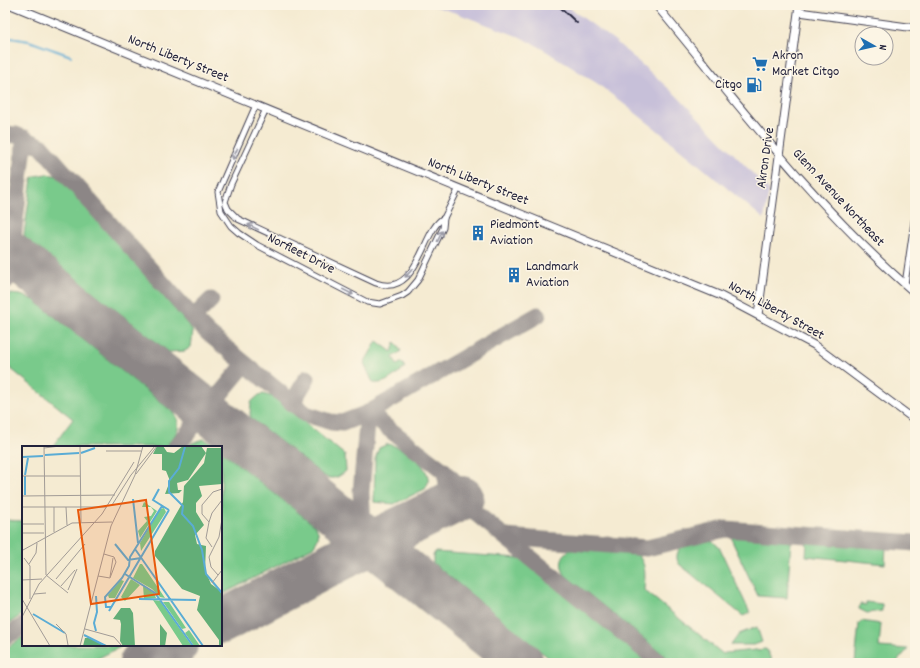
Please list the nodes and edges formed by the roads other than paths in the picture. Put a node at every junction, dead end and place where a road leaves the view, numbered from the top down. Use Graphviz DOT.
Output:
graph roads {
  1 [pos="11,5"];
  2 [pos="656,5"];
  3 [pos="799,8"];
  4 [pos="915,28"];
  5 [pos="256,105"];
  6 [pos="266,109"];
  7 [pos="241,140"];
  8 [pos="250,144"];
  9 [pos="780,155"];
  10 [pos="459,188"];
  11 [pos="219,189"];
  12 [pos="228,192"];
  13 [pos="915,215"];
  14 [pos="444,218"];
  15 [pos="905,284"];
  16 [pos="915,293"];
  17 [pos="758,315"];
  18 [pos="915,420"];
  1 -- 5 [label="main road, North Liberty Street"];
  2 -- 9 [label="main road, Glenn Avenue Northeast"];
  3 -- 4 [label="main road"];
  3 -- 9 [label="main road, Akron Drive"];
  5 -- 6 [label="main road, North Liberty Street"];
  5 -- 7 [label="street, Norfleet Drive"];
  6 -- 8 [label="street, Norfleet Drive"];
  6 -- 10 [label="main road, North Liberty Street"];
  7 -- 8 [label="street"];
  7 -- 11 [label="street, Norfleet Drive, one-way"];
  8 -- 12 [label="street, Norfleet Drive"];
  9 -- 15 [label="main road, Glenn Avenue Northeast"];
  9 -- 17 [label="main road, Akron Drive"];
  10 -- 14 [label="street, Norfleet Drive"];
  10 -- 17 [label="main road, North Liberty Street"];
  11 -- 12 [label="street"];
  11 -- 14 [label="street, Norfleet Drive, one-way"];
  14 -- 12 [label="street, Norfleet Drive, one-way"];
  13 -- 15 [label="street"];
  15 -- 16 [label="main road, Glenn Avenue Northeast"];
  17 -- 18 [label="main road, North Liberty Street"];
}
